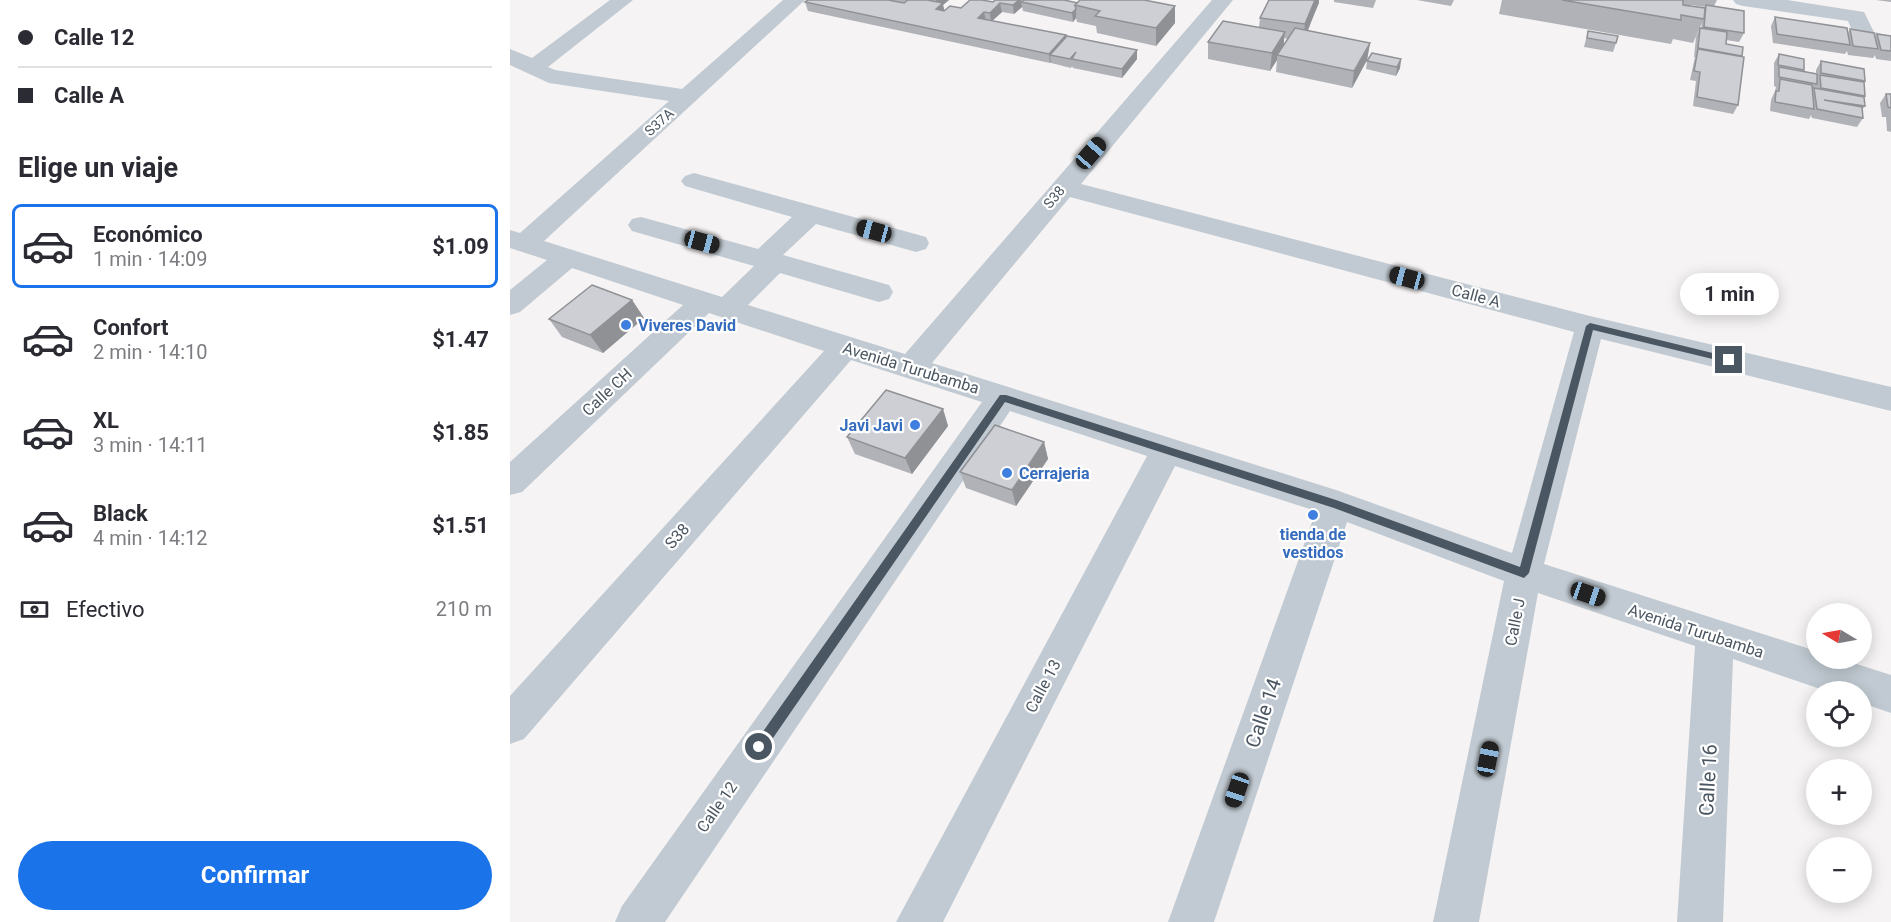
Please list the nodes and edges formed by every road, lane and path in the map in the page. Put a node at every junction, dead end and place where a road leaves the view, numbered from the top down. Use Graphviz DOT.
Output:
graph roads {
  1 [pos="623,0"];
  2 [pos="795,0"];
  3 [pos="1223,0"];
  4 [pos="1743,0"];
  5 [pos="1891,42"];
  6 [pos="510,56"];
  7 [pos="533,68"];
  8 [pos="687,97"];
  9 [pos="694,181"];
  10 [pos="1062,187"];
  11 [pos="811,214"];
  12 [pos="641,225"];
  13 [pos="517,242"];
  14 [pos="915,243"];
  15 [pos="567,258"];
  16 [pos="769,261"];
  17 [pos="879,292"];
  18 [pos="510,305"];
  19 [pos="715,306"];
  20 [pos="1590,326"];
  21 [pos="845,348"];
  22 [pos="911,368"];
  23 [pos="1003,398"];
  24 [pos="1891,399"];
  25 [pos="1167,450"];
  26 [pos="510,482"];
  27 [pos="1336,504"];
  28 [pos="1524,573"];
  29 [pos="1715,637"];
  30 [pos="1891,694"];
  31 [pos="510,725"];
  32 [pos="638,922"];
  33 [pos="919,922"];
  34 [pos="1191,922"];
  35 [pos="1456,922"];
  36 [pos="1700,922"];
  1 -- 7 [label="street"];
  2 -- 8 [label="street, S37A"];
  3 -- 10 [label="street, S38"];
  4 -- 5 [label="street"];
  6 -- 7 [label="street"];
  7 -- 8 [label="street"];
  8 -- 13 [label="street, S37A"];
  9 -- 11 [label="street"];
  10 -- 20 [label="street, Calle A"];
  10 -- 22 [label="street, S38"];
  11 -- 14 [label="street"];
  11 -- 16 [label="street, Calle CH"];
  12 -- 16 [label="street"];
  13 -- 15 [label="street, Avenida Turubamba"];
  15 -- 18 [label="street"];
  15 -- 19 [label="street, Avenida Turubamba"];
  16 -- 17 [label="street"];
  16 -- 19 [label="street, Calle CH"];
  19 -- 21 [label="street, Avenida Turubamba"];
  19 -- 26 [label="street, Calle CH"];
  20 -- 24 [label="street, Calle A"];
  20 -- 28 [label="street, Calle J"];
  21 -- 22 [label="street, Avenida Turubamba"];
  21 -- 31 [label="street, S38"];
  22 -- 23 [label="street, Avenida Turubamba"];
  23 -- 25 [label="street, Avenida Turubamba"];
  23 -- 32 [label="street, Calle 12"];
  25 -- 27 [label="street, Avenida Turubamba"];
  25 -- 33 [label="street, Calle 13"];
  27 -- 28 [label="street, Avenida Turubamba"];
  27 -- 34 [label="street, Calle 14"];
  28 -- 29 [label="street, Avenida Turubamba"];
  28 -- 35 [label="street, Calle J"];
  29 -- 30 [label="street, Avenida Turubamba"];
  29 -- 36 [label="street, Calle 16"];
}
